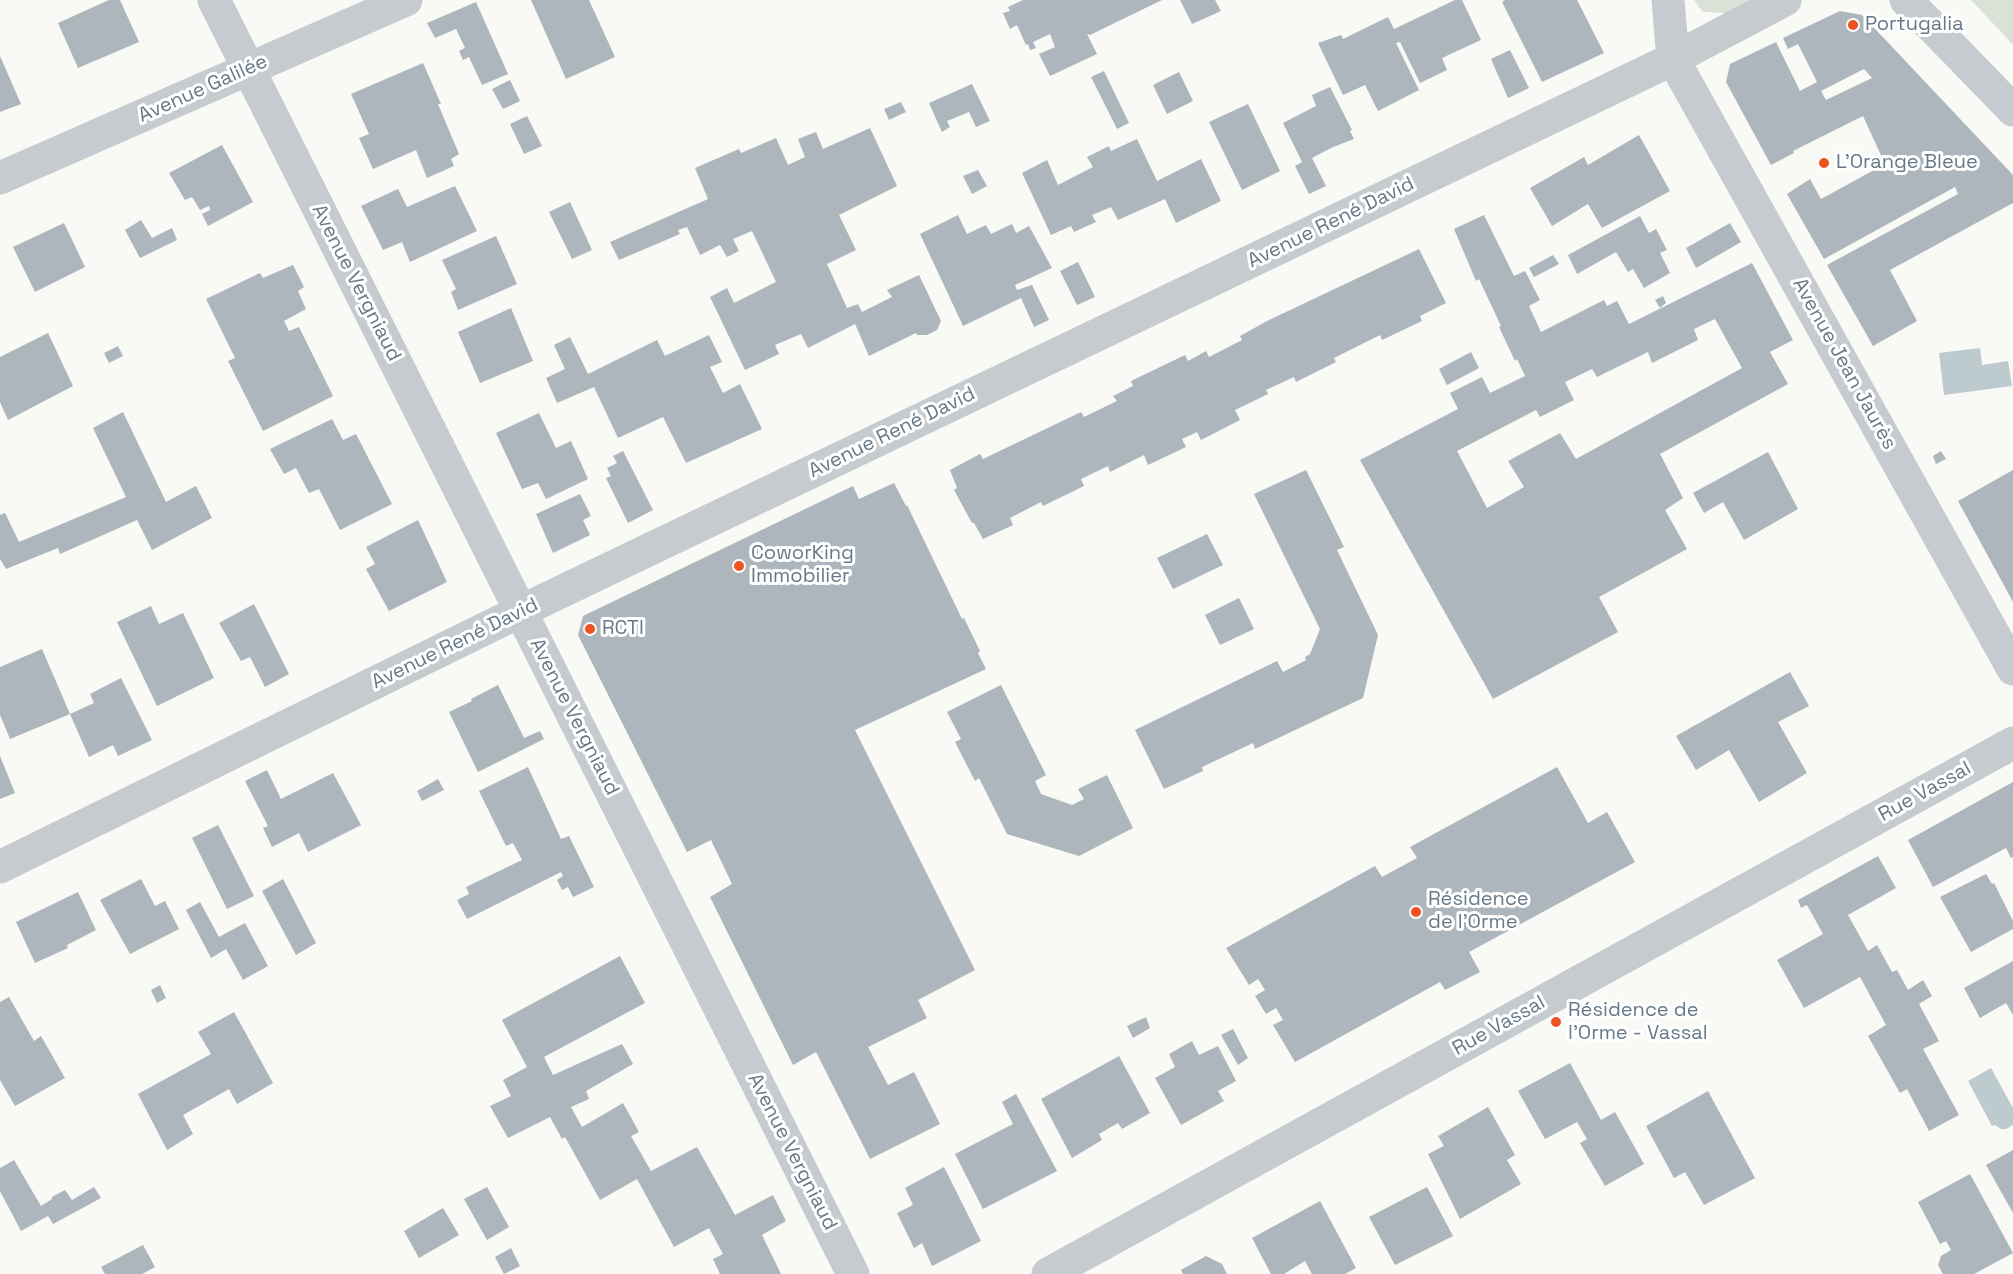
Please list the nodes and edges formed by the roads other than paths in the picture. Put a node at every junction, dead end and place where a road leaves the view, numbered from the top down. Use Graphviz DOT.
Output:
graph roads {
  1 [pos="214,0"];
  2 [pos="406,0"];
  3 [pos="1668,0"];
  4 [pos="1785,0"];
  5 [pos="1906,0"];
  6 [pos="1673,59"];
  7 [pos="249,69"];
  8 [pos="2013,110"];
  9 [pos="0,178"];
  10 [pos="521,611"];
  11 [pos="2013,669"];
  12 [pos="2013,743"];
  13 [pos="0,867"];
  14 [pos="853,1274"];
  15 [pos="1048,1274"];
  1 -- 7 [label="street, Avenue Vergniaud"];
  2 -- 7 [label="street, Avenue Galilée"];
  3 -- 6 [label="street"];
  4 -- 6 [label="street, Avenue René David"];
  5 -- 8 [label="street"];
  6 -- 10 [label="street, Avenue René David"];
  6 -- 11 [label="street, Avenue Jean Jaurès"];
  7 -- 9 [label="street, Avenue Galilée"];
  7 -- 10 [label="street, Avenue Vergniaud"];
  10 -- 13 [label="street, Avenue René David"];
  10 -- 14 [label="street, Avenue Vergniaud"];
  12 -- 15 [label="street, Rue Vassal"];
}
